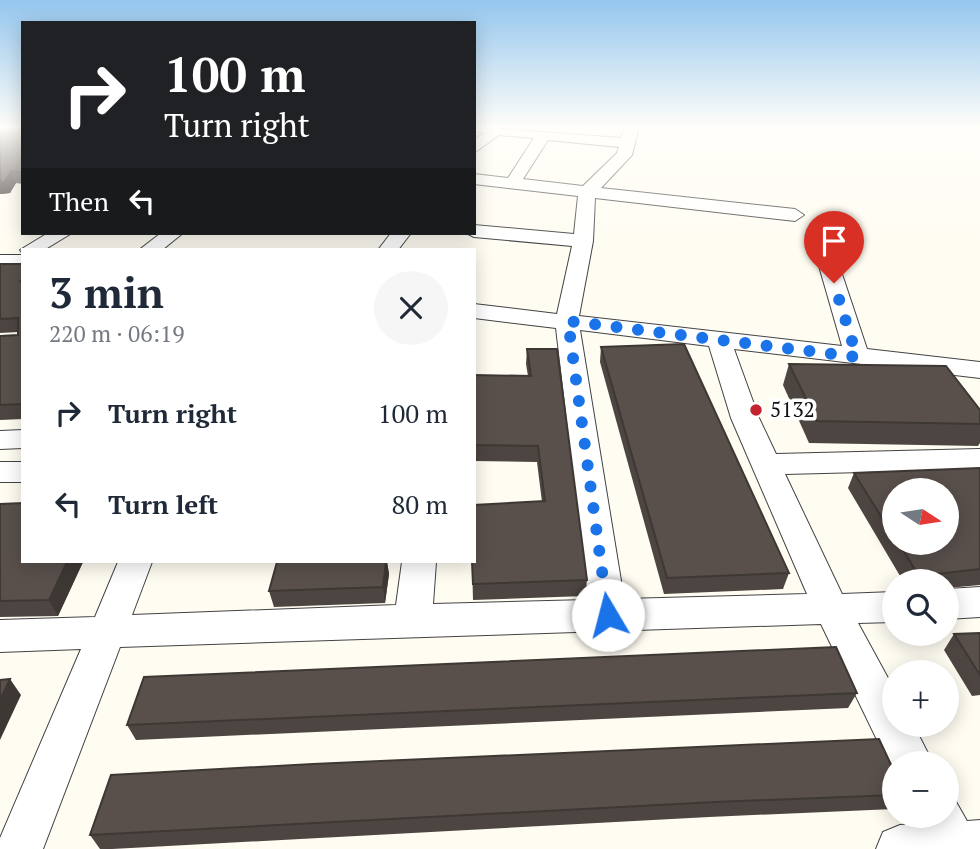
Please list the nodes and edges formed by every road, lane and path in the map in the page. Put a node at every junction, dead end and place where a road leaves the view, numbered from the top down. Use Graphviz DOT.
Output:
graph roads {
  1 [pos="523,167"];
  2 [pos="612,167"];
  3 [pos="476,179"];
  4 [pos="512,184"];
  5 [pos="587,192"];
  6 [pos="795,215"];
  7 [pos="476,231"];
  8 [pos="58,235"];
  9 [pos="170,235"];
  10 [pos="583,241"];
  11 [pos="34,248"];
  12 [pos="152,248"];
  13 [pos="827,259"];
  14 [pos="476,311"];
  15 [pos="568,321"];
  16 [pos="720,342"];
  17 [pos="857,357"];
  18 [pos="980,370"];
  19 [pos="21,439"];
  20 [pos="0,440"];
  21 [pos="980,459"];
  22 [pos="768,464"];
  23 [pos="0,472"];
  24 [pos="21,472"];
  25 [pos="135,563"];
  26 [pos="419,563"];
  27 [pos="980,602"];
  28 [pos="959,603"];
  29 [pos="882,608"];
  30 [pos="832,610"];
  31 [pos="608,615"];
  32 [pos="413,620"];
  33 [pos="105,632"];
  34 [pos="0,636"];
  35 [pos="905,751"];
  36 [pos="957,838"];
  37 [pos="19,849"];
  38 [pos="900,849"];
  1 -- 4 [label="street"];
  2 -- 5 [label="street"];
  3 -- 4 [label="street"];
  4 -- 5 [label="street"];
  5 -- 6 [label="street"];
  5 -- 10 [label="street"];
  7 -- 10 [label="street"];
  8 -- 11 [label="street"];
  9 -- 12 [label="street"];
  10 -- 15 [label="street"];
  13 -- 17 [label="street"];
  14 -- 15 [label="street"];
  15 -- 16 [label="street"];
  15 -- 31 [label="street"];
  16 -- 17 [label="street"];
  16 -- 22 [label="street"];
  17 -- 18 [label="street"];
  19 -- 20 [label="street"];
  21 -- 22 [label="street"];
  22 -- 30 [label="street"];
  23 -- 24 [label="street"];
  25 -- 33 [label="street"];
  26 -- 32 [label="street"];
  27 -- 28 [label="street"];
  29 -- 30 [label="street"];
  30 -- 31 [label="street"];
  30 -- 35 [label="street"];
  31 -- 32 [label="street"];
  32 -- 33 [label="street"];
  33 -- 34 [label="street"];
  33 -- 37 [label="street"];
  36 -- 38 [label="street"];
}
